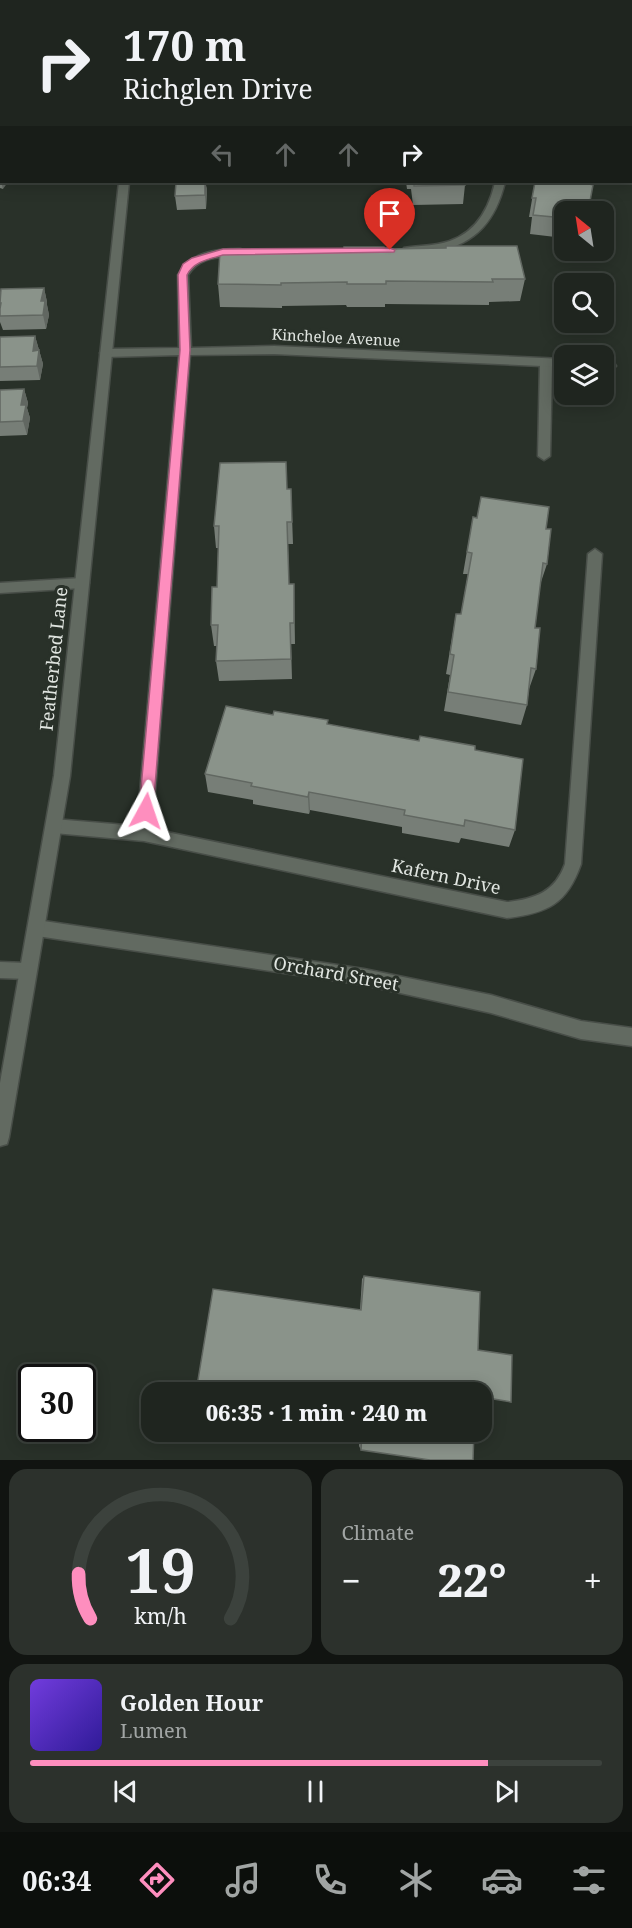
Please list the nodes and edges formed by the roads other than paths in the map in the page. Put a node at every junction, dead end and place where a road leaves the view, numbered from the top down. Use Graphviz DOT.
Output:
graph roads {
  1 [pos="124,183"];
  2 [pos="500,183"];
  3 [pos="390,250"];
  4 [pos="259,251"];
  5 [pos="185,350"];
  6 [pos="106,353"];
  7 [pos="546,363"];
  8 [pos="554,363"];
  9 [pos="544,456"];
  10 [pos="595,554"];
  11 [pos="82,583"];
  12 [pos="0,588"];
  13 [pos="54,826"];
  14 [pos="144,834"];
  15 [pos="37,928"];
  16 [pos="0,970"];
  17 [pos="27,971"];
  18 [pos="632,1037"];
  19 [pos="0,1137"];
  1 -- 6 [label="street, Featherbed Lane"];
  2 -- 3 [label="street"];
  4 -- 5 [label="street"];
  5 -- 6 [label="street, Kincheloe Avenue"];
  5 -- 7 [label="street, Kincheloe Avenue"];
  5 -- 14 [label="street"];
  6 -- 11 [label="street, Featherbed Lane"];
  7 -- 8 [label="street, Kincheloe Avenue"];
  7 -- 9 [label="street"];
  10 -- 14 [label="street, Kafern Drive"];
  11 -- 12 [label="street"];
  11 -- 13 [label="street, Featherbed Lane"];
  13 -- 14 [label="street, Kafern Drive"];
  13 -- 15 [label="street, Featherbed Lane"];
  15 -- 17 [label="street, Featherbed Lane"];
  15 -- 18 [label="street, Orchard Street"];
  16 -- 17 [label="street"];
  17 -- 19 [label="street, Featherbed Lane"];
}
